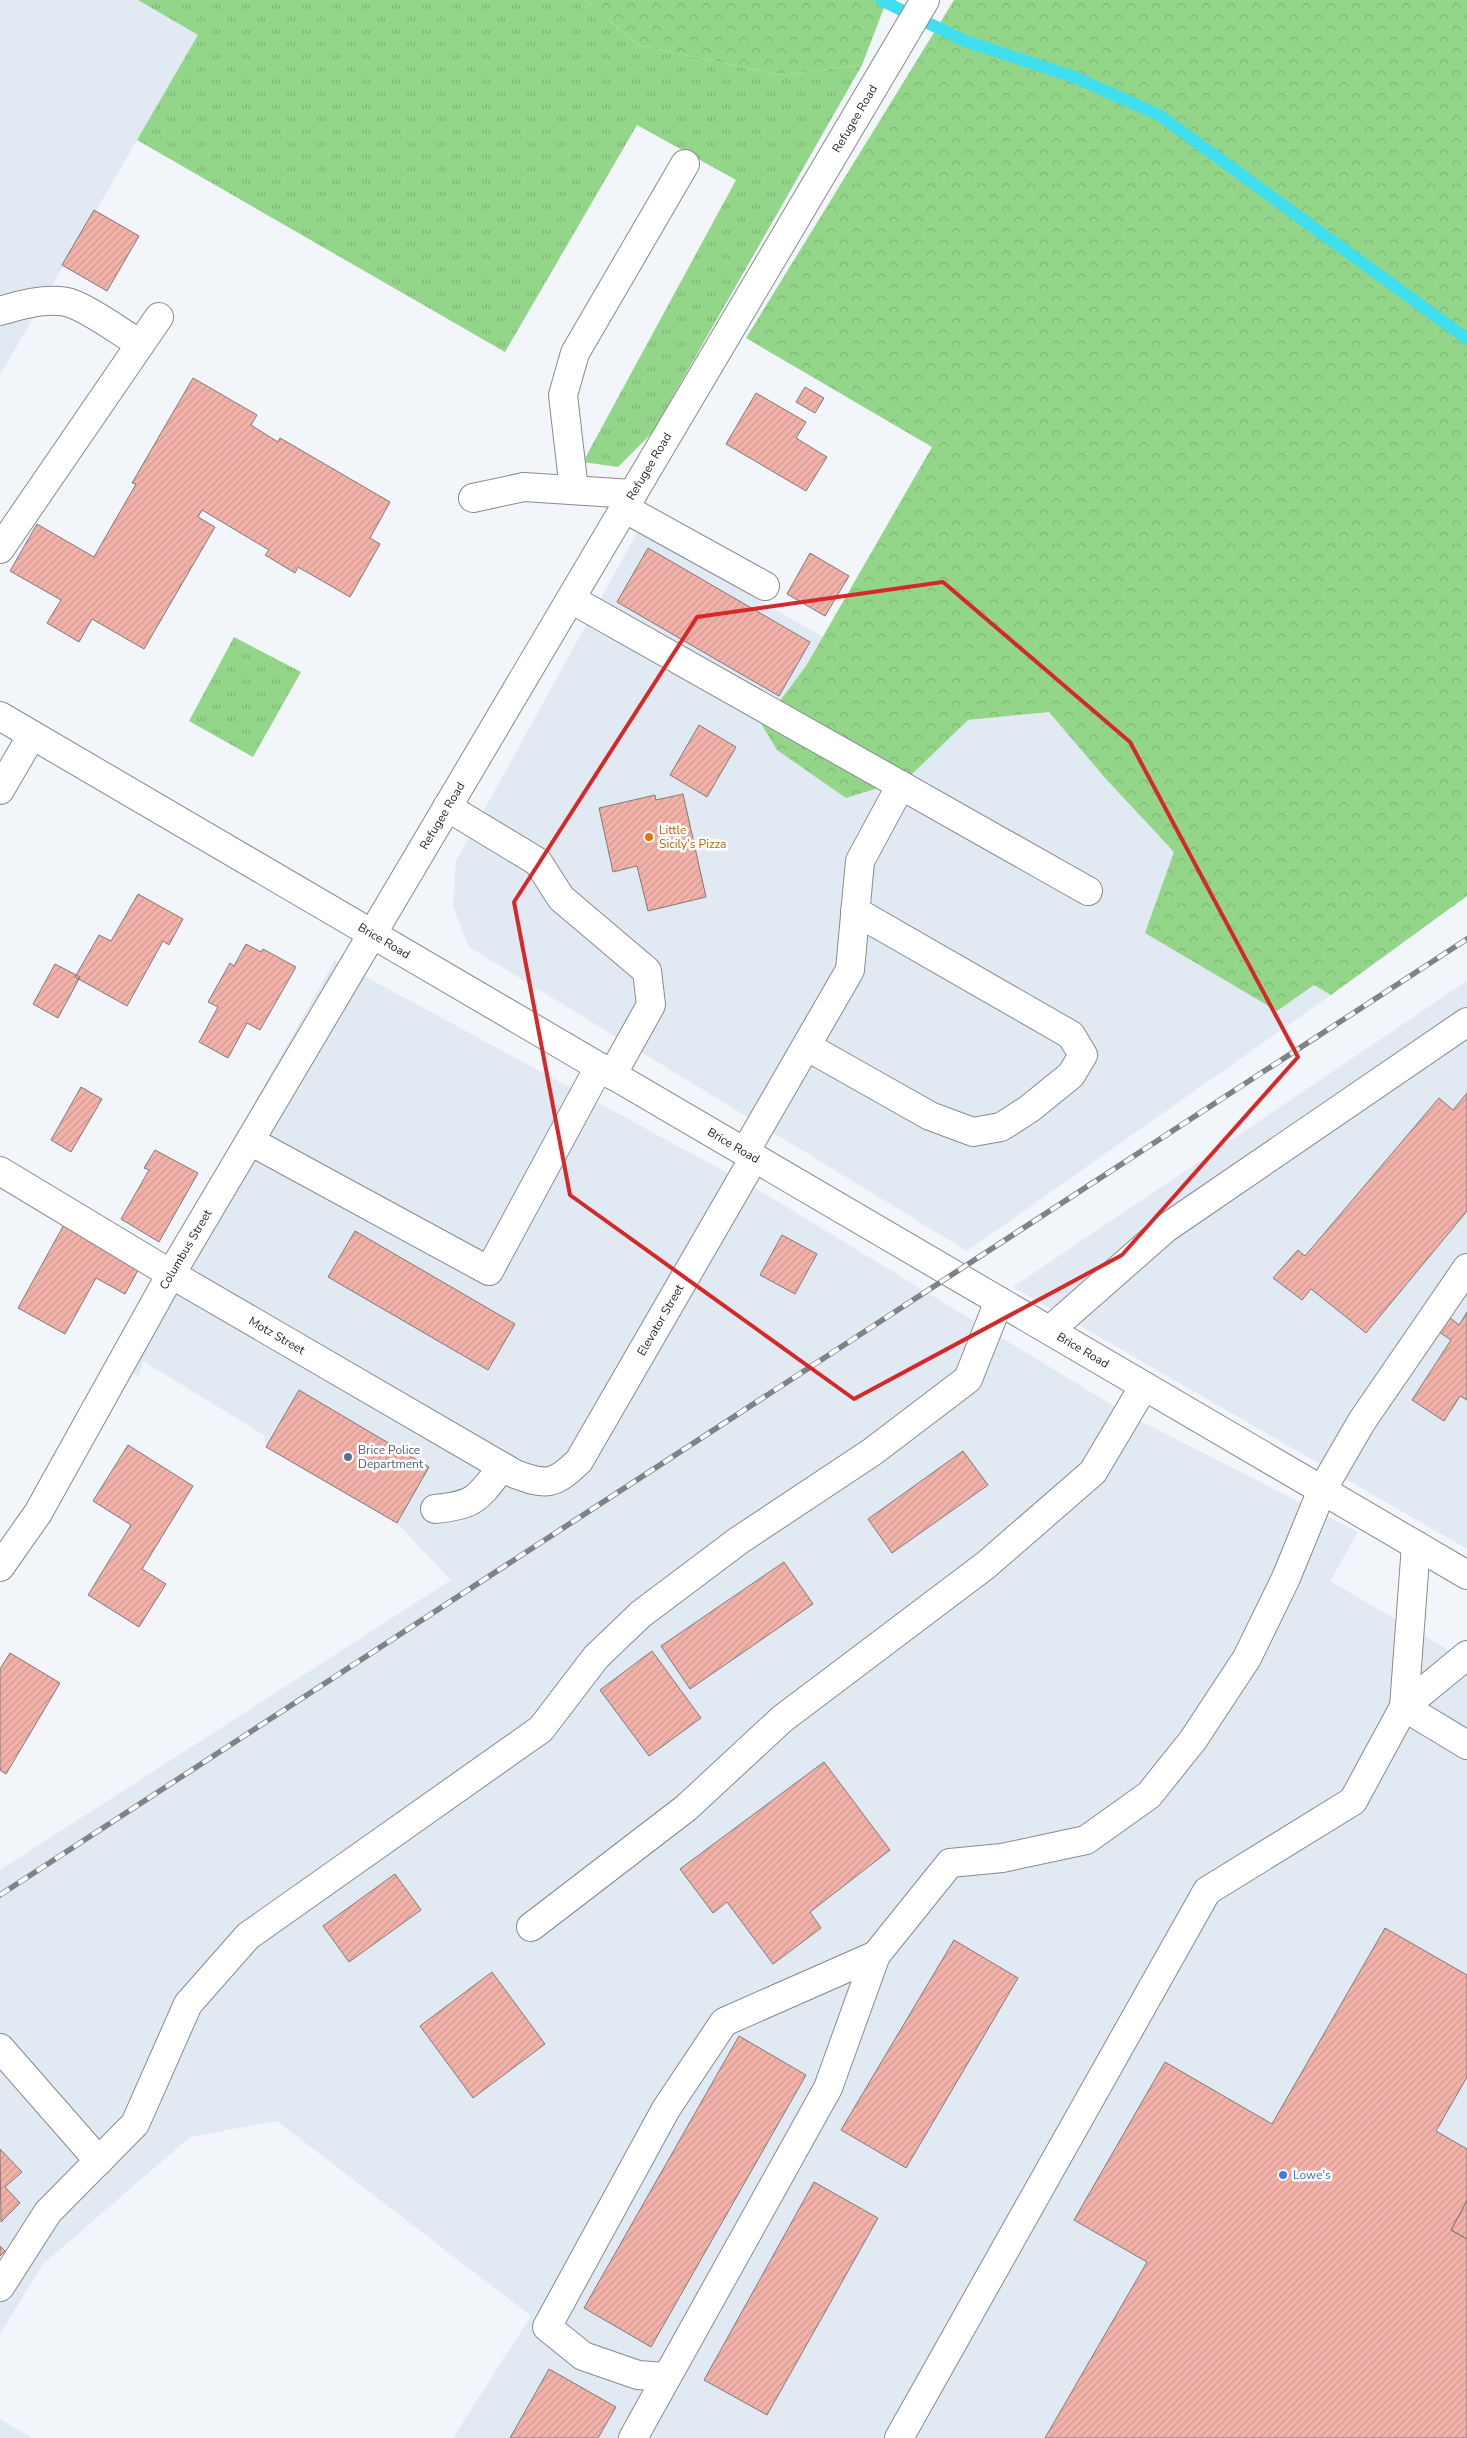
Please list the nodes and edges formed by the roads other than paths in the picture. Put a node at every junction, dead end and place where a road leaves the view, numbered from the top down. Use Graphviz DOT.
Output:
graph roads {
  1 [pos="924,0"];
  2 [pos="685,164"];
  3 [pos="0,310"];
  4 [pos="159,317"];
  5 [pos="140,344"];
  6 [pos="574,490"];
  7 [pos="474,498"];
  8 [pos="628,501"];
  9 [pos="0,549"];
  10 [pos="765,586"];
  11 [pos="571,599"];
  12 [pos="0,716"];
  13 [pos="32,735"];
  14 [pos="901,785"];
  15 [pos="0,790"];
  16 [pos="447,807"];
  17 [pos="1088,891"];
  18 [pos="855,911"];
  19 [pos="373,934"];
  20 [pos="1467,1022"];
  21 [pos="806,1046"];
  22 [pos="606,1071"];
  23 [pos="250,1141"];
  24 [pos="749,1155"];
  25 [pos="0,1171"];
  26 [pos="1467,1268"];
  27 [pos="171,1274"];
  28 [pos="999,1301"];
  29 [pos="1050,1330"];
  30 [pos="1144,1386"];
  31 [pos="502,1467"];
  32 [pos="562,1477"];
  33 [pos="1322,1490"];
  34 [pos="435,1509"];
  35 [pos="1416,1545"];
  36 [pos="0,1567"];
  37 [pos="1467,1575"];
  38 [pos="1467,1655"];
  39 [pos="1404,1707"];
  40 [pos="1467,1745"];
  41 [pos="531,1927"];
  42 [pos="876,1955"];
  43 [pos="0,2048"];
  44 [pos="99,2161"];
  45 [pos="0,2287"];
  46 [pos="666,2377"];
  47 [pos="632,2438"];
  48 [pos="899,2438"];
  1 -- 8 [label="street, Refugee Road"];
  2 -- 6 [label="street"];
  3 -- 5 [label="street"];
  4 -- 5 [label="street"];
  5 -- 9 [label="street"];
  6 -- 7 [label="street"];
  6 -- 8 [label="street"];
  8 -- 10 [label="street"];
  8 -- 11 [label="street, Refugee Road"];
  11 -- 14 [label="street"];
  11 -- 16 [label="street, Refugee Road"];
  12 -- 13 [label="street, Brice Road"];
  13 -- 15 [label="street"];
  13 -- 19 [label="street, Brice Road"];
  14 -- 17 [label="street"];
  14 -- 18 [label="street, Elevator Street"];
  16 -- 19 [label="street, Refugee Road"];
  16 -- 22 [label="street"];
  18 -- 21 [label="street, Elevator Street"];
  18 -- 21 [label="street"];
  19 -- 22 [label="street, Brice Road"];
  19 -- 23 [label="street, Columbus Street"];
  20 -- 29 [label="street"];
  21 -- 24 [label="street, Elevator Street"];
  22 -- 23 [label="street"];
  22 -- 24 [label="street, Brice Road"];
  23 -- 27 [label="street, Columbus Street"];
  24 -- 28 [label="street, Brice Road"];
  24 -- 32 [label="street, Elevator Street"];
  25 -- 27 [label="street, Motz Street"];
  26 -- 33 [label="street"];
  27 -- 31 [label="street, Motz Street"];
  27 -- 36 [label="street, Columbus Street"];
  28 -- 29 [label="street, Brice Road"];
  28 -- 44 [label="street"];
  29 -- 30 [label="street, Brice Road"];
  30 -- 33 [label="street, Brice Road"];
  30 -- 41 [label="street"];
  31 -- 32 [label="street, Motz Street"];
  31 -- 34 [label="street"];
  33 -- 35 [label="street, Brice Road"];
  33 -- 42 [label="street"];
  35 -- 37 [label="street, Brice Road"];
  35 -- 39 [label="street"];
  38 -- 39 [label="street"];
  39 -- 40 [label="street"];
  39 -- 48 [label="street"];
  42 -- 46 [label="street"];
  42 -- 46 [label="street"];
  43 -- 44 [label="street"];
  44 -- 45 [label="street"];
  46 -- 47 [label="street"];
}
